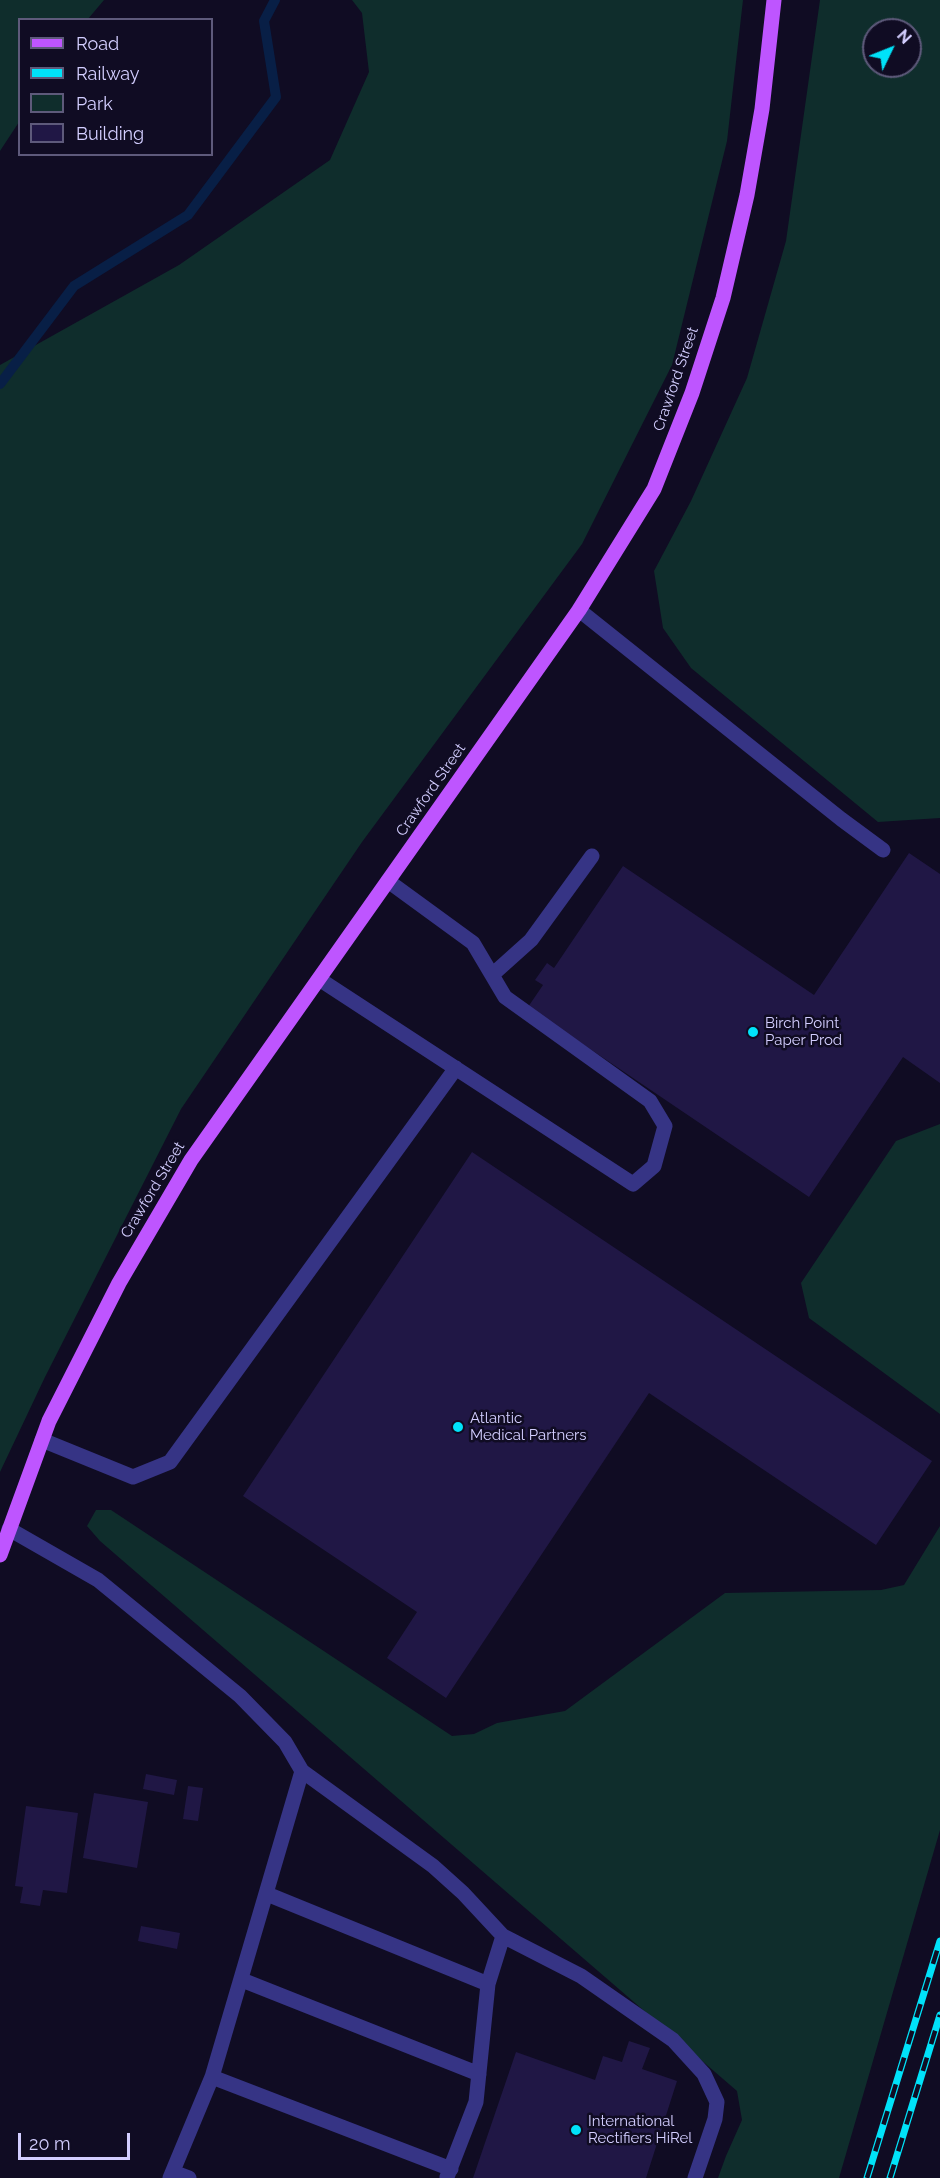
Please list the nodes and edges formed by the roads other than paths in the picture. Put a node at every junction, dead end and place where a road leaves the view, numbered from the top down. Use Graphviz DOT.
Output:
graph roads {
  1 [pos="774,0"];
  2 [pos="579,610"];
  3 [pos="883,850"];
  4 [pos="592,856"];
  5 [pos="388,881"];
  6 [pos="492,975"];
  7 [pos="319,979"];
  8 [pos="456,1068"];
  9 [pos="42,1440"];
  10 [pos="9,1528"];
  11 [pos="0,1555"];
  12 [pos="302,1771"];
  13 [pos="267,1894"];
  14 [pos="503,1936"];
  15 [pos="242,1980"];
  16 [pos="488,1984"];
  17 [pos="479,2074"];
  18 [pos="212,2077"];
  19 [pos="449,2173"];
  20 [pos="171,2175"];
  21 [pos="189,2178"];
  22 [pos="695,2178"];
  1 -- 2 [label="main road, Crawford Street"];
  2 -- 3 [label="lane"];
  2 -- 5 [label="main road, Crawford Street"];
  4 -- 6 [label="lane"];
  5 -- 6 [label="lane"];
  5 -- 7 [label="main road, Crawford Street"];
  6 -- 8 [label="lane"];
  7 -- 8 [label="lane"];
  7 -- 9 [label="main road, Crawford Street"];
  8 -- 9 [label="lane"];
  9 -- 10 [label="main road, Crawford Street"];
  10 -- 11 [label="main road, Crawford Street"];
  10 -- 12 [label="lane"];
  12 -- 13 [label="lane"];
  12 -- 14 [label="lane"];
  13 -- 15 [label="lane"];
  13 -- 16 [label="lane"];
  14 -- 16 [label="lane"];
  14 -- 22 [label="lane"];
  15 -- 17 [label="lane"];
  15 -- 18 [label="lane"];
  16 -- 17 [label="lane"];
  17 -- 19 [label="lane"];
  18 -- 19 [label="lane"];
  18 -- 20 [label="lane"];
  20 -- 21 [label="lane"];
}
